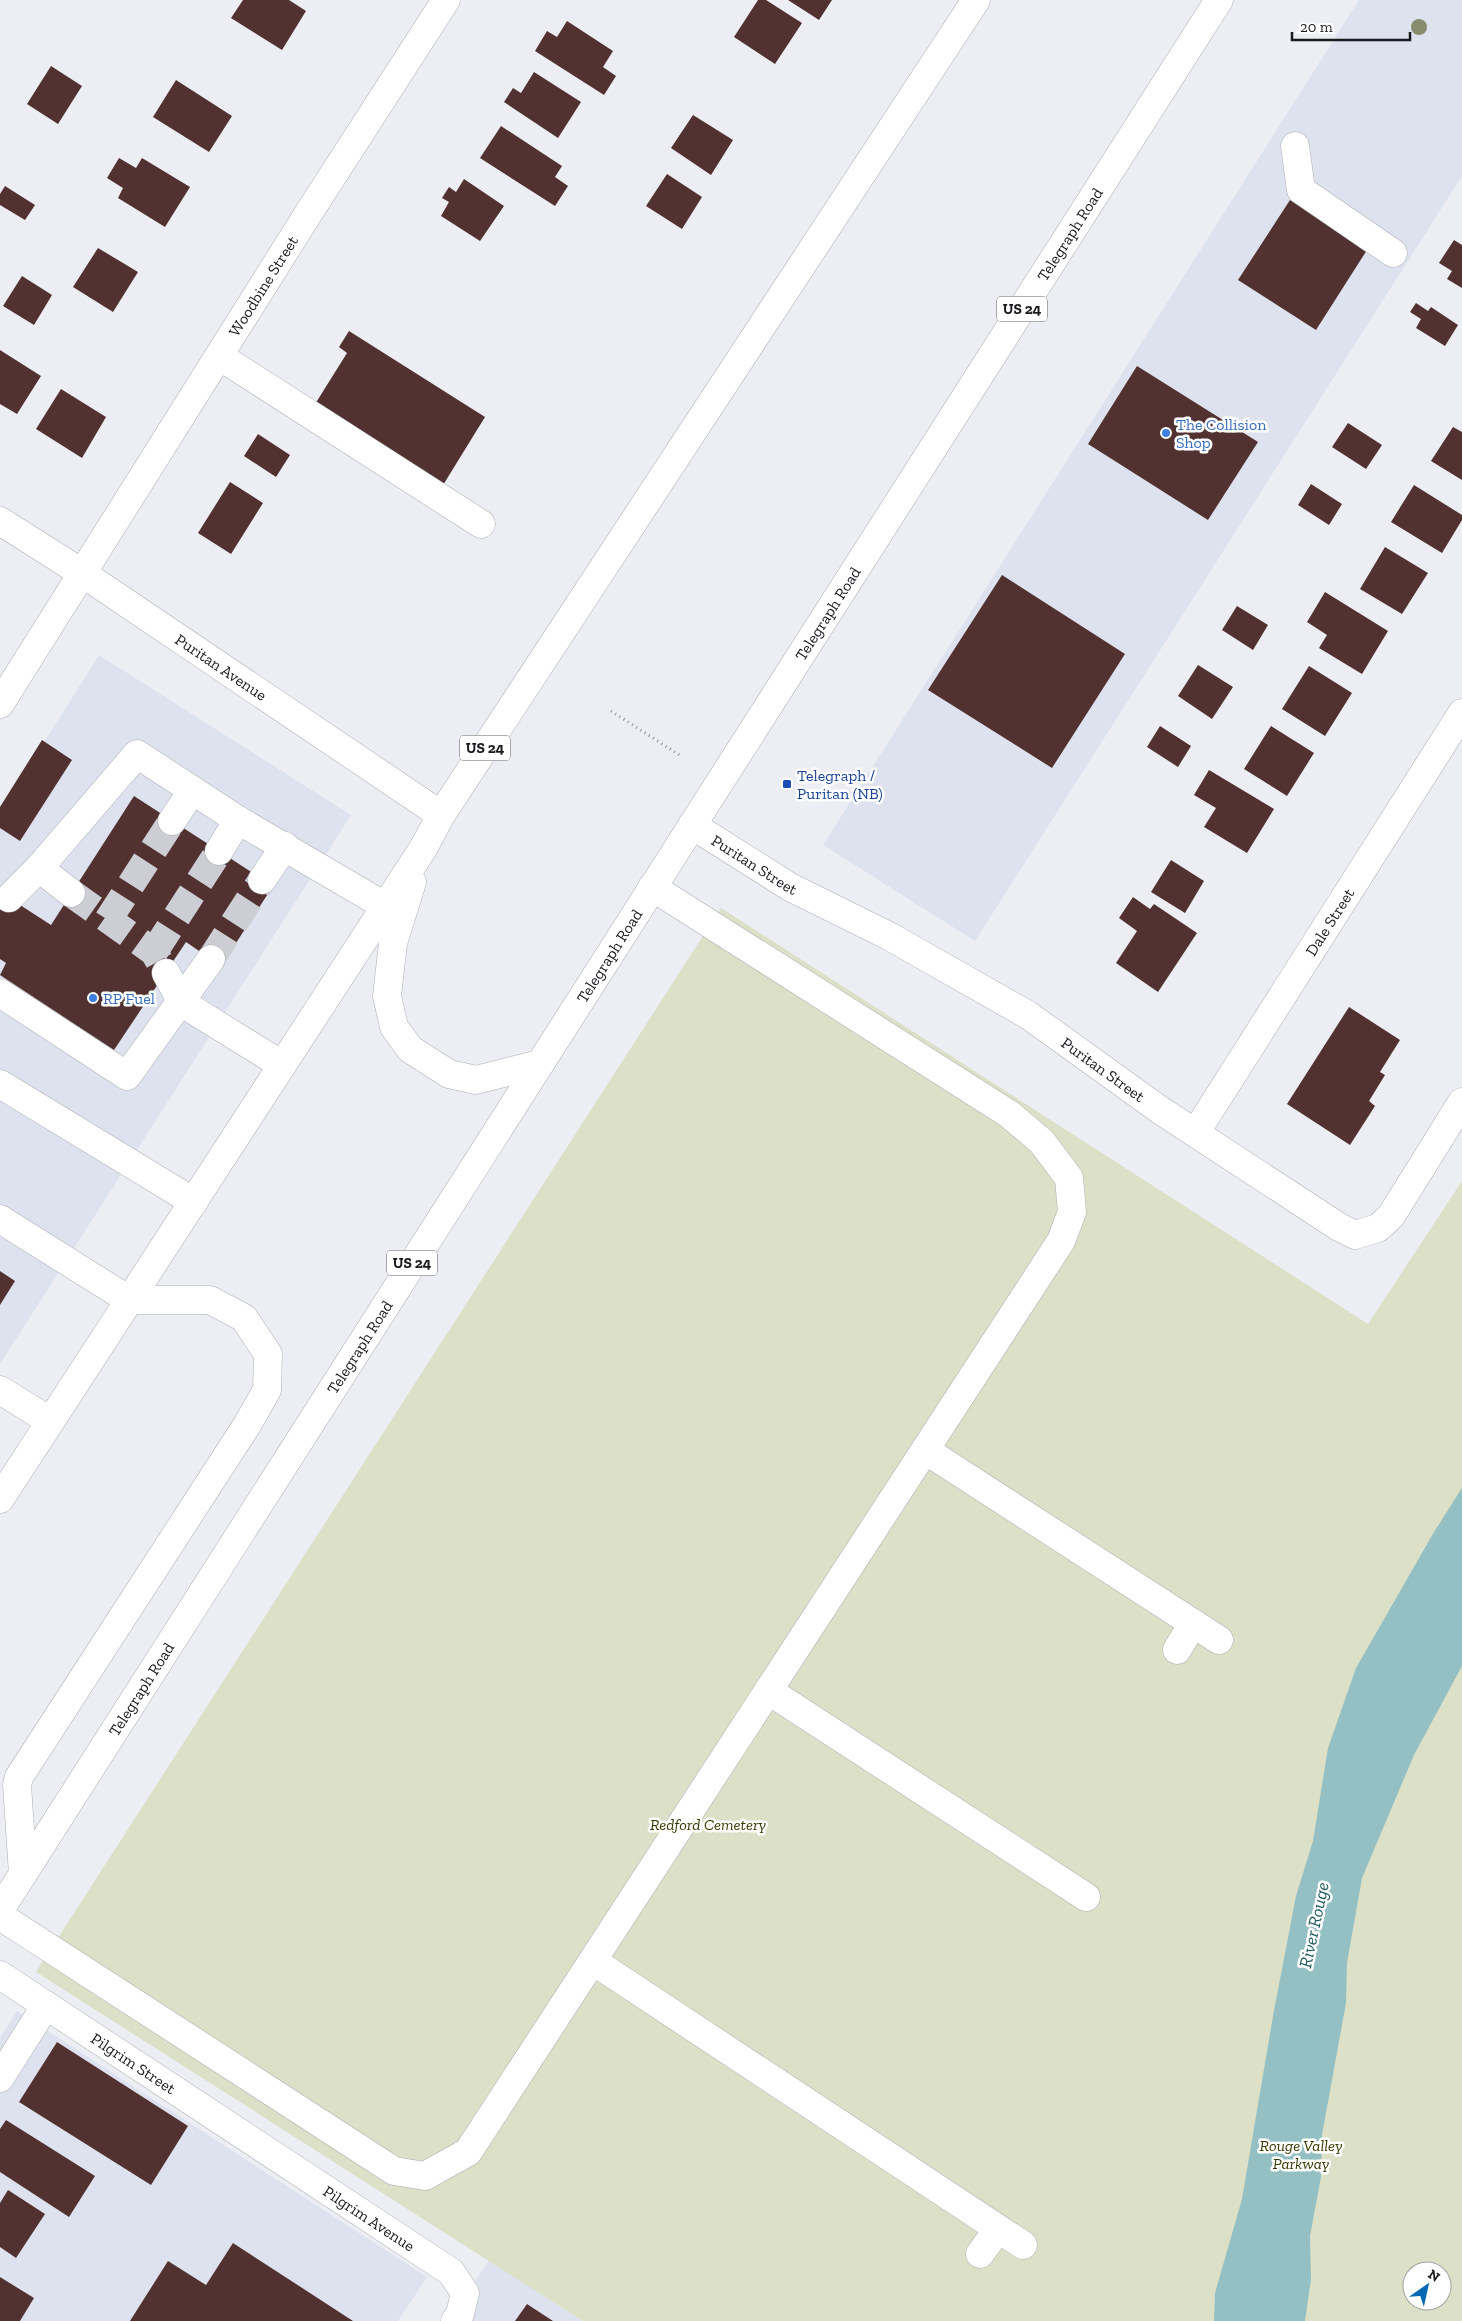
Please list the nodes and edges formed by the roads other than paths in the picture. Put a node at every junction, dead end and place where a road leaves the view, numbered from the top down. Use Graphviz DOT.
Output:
graph roads {
  1 [pos="446,0"];
  2 [pos="976,0"];
  3 [pos="1219,0"];
  4 [pos="1295,146"];
  5 [pos="1393,253"];
  6 [pos="219,356"];
  7 [pos="0,521"];
  8 [pos="481,524"];
  9 [pos="82,573"];
  10 [pos="0,704"];
  11 [pos="1462,713"];
  12 [pos="192,791"];
  13 [pos="441,815"];
  14 [pos="238,820"];
  15 [pos="172,821"];
  16 [pos="692,824"];
  17 [pos="285,846"];
  18 [pos="424,848"];
  19 [pos="219,851"];
  20 [pos="39,868"];
  21 [pos="262,880"];
  22 [pos="652,887"];
  23 [pos="71,893"];
  24 [pos="9,898"];
  25 [pos="385,906"];
  26 [pos="211,959"];
  27 [pos="166,974"];
  28 [pos="0,993"];
  29 [pos="182,1003"];
  30 [pos="539,1064"];
  31 [pos="282,1065"];
  32 [pos="0,1084"];
  33 [pos="1462,1102"];
  34 [pos="1196,1132"];
  35 [pos="194,1202"];
  36 [pos="0,1219"];
  37 [pos="129,1300"];
  38 [pos="0,1390"];
  39 [pos="50,1422"];
  40 [pos="925,1450"];
  41 [pos="0,1499"];
  42 [pos="1193,1623"];
  43 [pos="1219,1640"];
  44 [pos="1177,1650"];
  45 [pos="769,1691"];
  46 [pos="23,1874"];
  47 [pos="1086,1897"];
  48 [pos="0,1910"];
  49 [pos="0,1916"];
  50 [pos="593,1962"];
  51 [pos="0,1974"];
  52 [pos="46,2005"];
  53 [pos="0,2078"];
  54 [pos="268,2151"];
  55 [pos="998,2229"];
  56 [pos="1023,2245"];
  57 [pos="980,2254"];
  58 [pos="455,2321"];
  1 -- 6 [label="main road, Woodbine Street"];
  2 -- 13 [label="main road, US 24"];
  3 -- 16 [label="main road, Telegraph Road / US 24"];
  4 -- 5 [label="main road"];
  6 -- 8 [label="main road"];
  6 -- 9 [label="main road, Woodbine Street"];
  7 -- 9 [label="main road, Puritan Avenue"];
  9 -- 10 [label="main road, Woodbine Street"];
  9 -- 13 [label="main road, Puritan Avenue"];
  11 -- 34 [label="main road, Dale Street"];
  12 -- 14 [label="main road"];
  12 -- 15 [label="main road"];
  12 -- 20 [label="main road"];
  13 -- 18 [label="main road, US 24"];
  14 -- 17 [label="main road"];
  14 -- 19 [label="main road"];
  16 -- 22 [label="main road, Telegraph Road / US 24"];
  16 -- 34 [label="main road, Puritan Street"];
  17 -- 21 [label="main road"];
  17 -- 25 [label="main road"];
  18 -- 25 [label="main road, US 24"];
  18 -- 30 [label="main road"];
  20 -- 23 [label="main road"];
  20 -- 24 [label="main road"];
  22 -- 30 [label="main road, Telegraph Road / US 24"];
  22 -- 40 [label="main road"];
  25 -- 31 [label="main road, US 24"];
  26 -- 29 [label="main road"];
  27 -- 29 [label="main road"];
  28 -- 29 [label="main road"];
  29 -- 31 [label="main road"];
  30 -- 46 [label="main road, Telegraph Road / US 24"];
  31 -- 35 [label="main road, US 24"];
  32 -- 35 [label="main road"];
  33 -- 34 [label="main road, Puritan Street"];
  35 -- 37 [label="main road, US 24"];
  36 -- 37 [label="main road"];
  37 -- 39 [label="main road, US 24"];
  37 -- 46 [label="main road"];
  38 -- 39 [label="main road"];
  39 -- 41 [label="main road, US 24"];
  40 -- 42 [label="main road"];
  40 -- 45 [label="main road"];
  42 -- 43 [label="main road"];
  42 -- 44 [label="main road"];
  45 -- 47 [label="main road"];
  45 -- 50 [label="main road"];
  46 -- 48 [label="main road, Telegraph Road / US 24"];
  49 -- 50 [label="main road"];
  50 -- 55 [label="main road"];
  51 -- 52 [label="main road, Pilgrim Street"];
  52 -- 53 [label="main road"];
  52 -- 54 [label="main road, Pilgrim Street"];
  54 -- 58 [label="main road, Pilgrim Avenue"];
  55 -- 56 [label="main road"];
  55 -- 57 [label="main road"];
}
